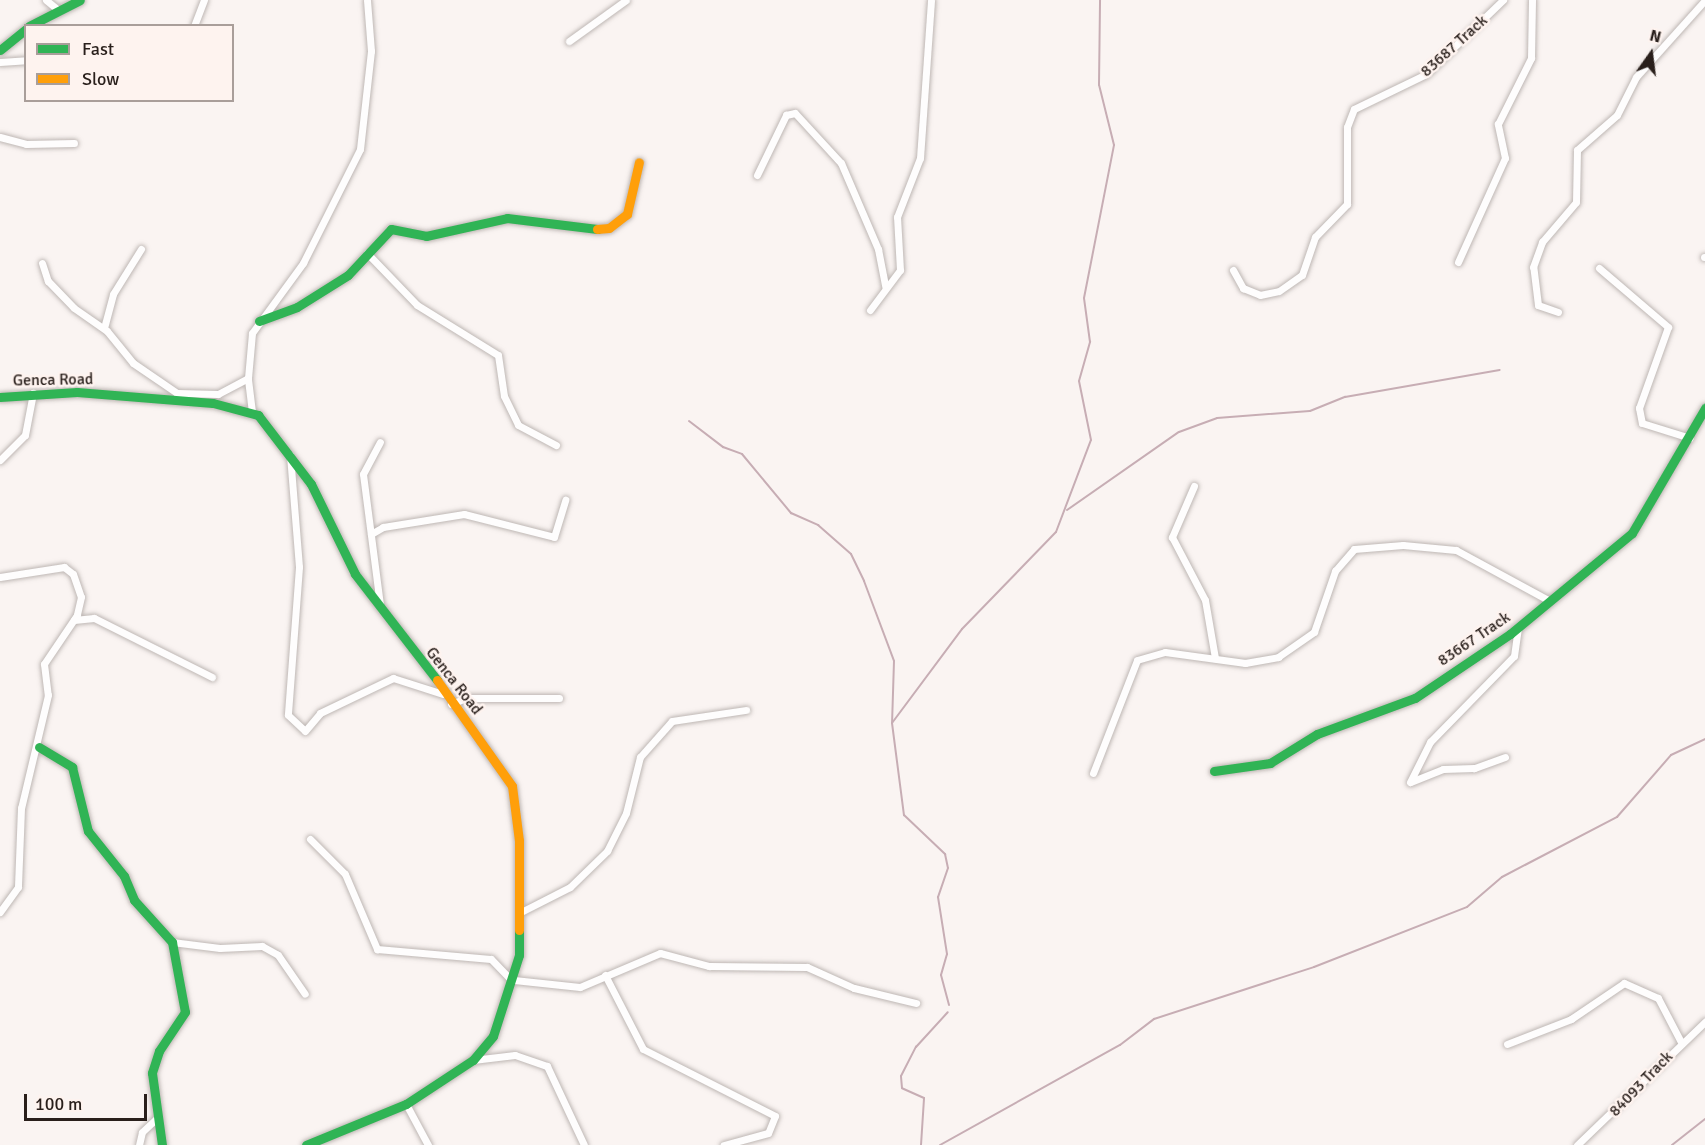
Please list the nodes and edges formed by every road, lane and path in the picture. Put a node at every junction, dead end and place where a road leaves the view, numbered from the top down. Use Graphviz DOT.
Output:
graph roads {
  1 [pos="46,0"];
  2 [pos="80,0"];
  3 [pos="204,0"];
  4 [pos="367,0"];
  5 [pos="626,0"];
  6 [pos="931,0"];
  7 [pos="1503,0"];
  8 [pos="1532,0"];
  9 [pos="1705,0"];
  10 [pos="56,8"];
  11 [pos="33,24"];
  12 [pos="195,24"];
  13 [pos="24,30"];
  14 [pos="569,41"];
  15 [pos="0,50"];
  16 [pos="24,60"];
  17 [pos="0,62"];
  18 [pos="0,137"];
  19 [pos="74,143"];
  20 [pos="639,162"];
  21 [pos="757,175"];
  22 [pos="141,249"];
  23 [pos="367,253"];
  24 [pos="1458,262"];
  25 [pos="42,263"];
  26 [pos="1599,268"];
  27 [pos="1233,270"];
  28 [pos="885,286"];
  29 [pos="870,310"];
  30 [pos="1558,312"];
  31 [pos="259,321"];
  32 [pos="104,328"];
  33 [pos="248,378"];
  34 [pos="33,393"];
  35 [pos="0,397"];
  36 [pos="1705,408"];
  37 [pos="252,412"];
  38 [pos="1690,438"];
  39 [pos="380,442"];
  40 [pos="556,445"];
  41 [pos="290,452"];
  42 [pos="0,460"];
  43 [pos="1194,486"];
  44 [pos="566,500"];
  45 [pos="371,534"];
  46 [pos="0,577"];
  47 [pos="1550,601"];
  48 [pos="380,607"];
  49 [pos="74,620"];
  50 [pos="1518,627"];
  51 [pos="1215,658"];
  52 [pos="212,677"];
  53 [pos="443,694"];
  54 [pos="559,698"];
  55 [pos="451,704"];
  56 [pos="746,710"];
  57 [pos="39,747"];
  58 [pos="1505,757"];
  59 [pos="1214,771"];
  60 [pos="1093,773"];
  61 [pos="310,838"];
  62 [pos="0,912"];
  63 [pos="519,913"];
  64 [pos="172,942"];
  65 [pos="605,975"];
  66 [pos="514,983"];
  67 [pos="305,994"];
  68 [pos="916,1003"];
  69 [pos="1705,1022"];
  70 [pos="1681,1042"];
  71 [pos="1507,1044"];
  72 [pos="473,1060"];
  73 [pos="406,1104"];
  74 [pos="156,1119"];
  75 [pos="139,1145"];
  76 [pos="162,1145"];
  77 [pos="306,1145"];
  78 [pos="428,1145"];
  79 [pos="584,1145"];
  80 [pos="724,1145"];
  81 [pos="1577,1145"];
  1 -- 10 [label="street"];
  2 -- 10 [label="street"];
  3 -- 12 [label="street"];
  4 -- 31 [label="street"];
  5 -- 14 [label="street"];
  6 -- 28 [label="street"];
  7 -- 27 [label="street, 83687 Track"];
  8 -- 24 [label="street"];
  9 -- 30 [label="street"];
  10 -- 11 [label="street"];
  13 -- 15 [label="street"];
  16 -- 17 [label="street"];
  18 -- 19 [label="street"];
  20 -- 23 [label="street"];
  21 -- 28 [label="street"];
  22 -- 32 [label="street"];
  23 -- 31 [label="street"];
  23 -- 40 [label="street"];
  25 -- 32 [label="street"];
  26 -- 38 [label="street"];
  28 -- 29 [label="street"];
  31 -- 33 [label="street"];
  32 -- 33 [label="street"];
  33 -- 37 [label="street"];
  34 -- 35 [label="street, Genca Road"];
  34 -- 37 [label="street, Genca Road"];
  34 -- 42 [label="street"];
  36 -- 38 [label="street, 83667 Track"];
  37 -- 41 [label="street, Genca Road"];
  38 -- 47 [label="street, 83667 Track"];
  39 -- 45 [label="street"];
  41 -- 48 [label="street, Genca Road"];
  41 -- 53 [label="street"];
  43 -- 51 [label="street"];
  44 -- 45 [label="street"];
  45 -- 48 [label="street"];
  46 -- 49 [label="street"];
  47 -- 50 [label="street, 83667 Track"];
  47 -- 51 [label="street"];
  48 -- 53 [label="street, Genca Road"];
  49 -- 52 [label="street"];
  49 -- 57 [label="street"];
  50 -- 58 [label="street"];
  50 -- 59 [label="street, 83667 Track"];
  51 -- 60 [label="street"];
  53 -- 55 [label="street, Genca Road"];
  54 -- 55 [label="street"];
  55 -- 63 [label="street, Genca Road"];
  56 -- 63 [label="street"];
  57 -- 62 [label="street"];
  57 -- 64 [label="street"];
  61 -- 66 [label="street"];
  63 -- 66 [label="street, Genca Road"];
  64 -- 67 [label="street"];
  64 -- 74 [label="street"];
  65 -- 66 [label="street"];
  65 -- 68 [label="street"];
  65 -- 80 [label="street"];
  66 -- 72 [label="street, Genca Road"];
  69 -- 70 [label="street, 84093 Track"];
  70 -- 71 [label="street"];
  70 -- 81 [label="street, 84093 Track"];
  72 -- 73 [label="street, Genca Road"];
  72 -- 79 [label="street"];
  73 -- 77 [label="street, Genca Road"];
  73 -- 78 [label="street"];
  74 -- 75 [label="street"];
  74 -- 76 [label="street"];
}
